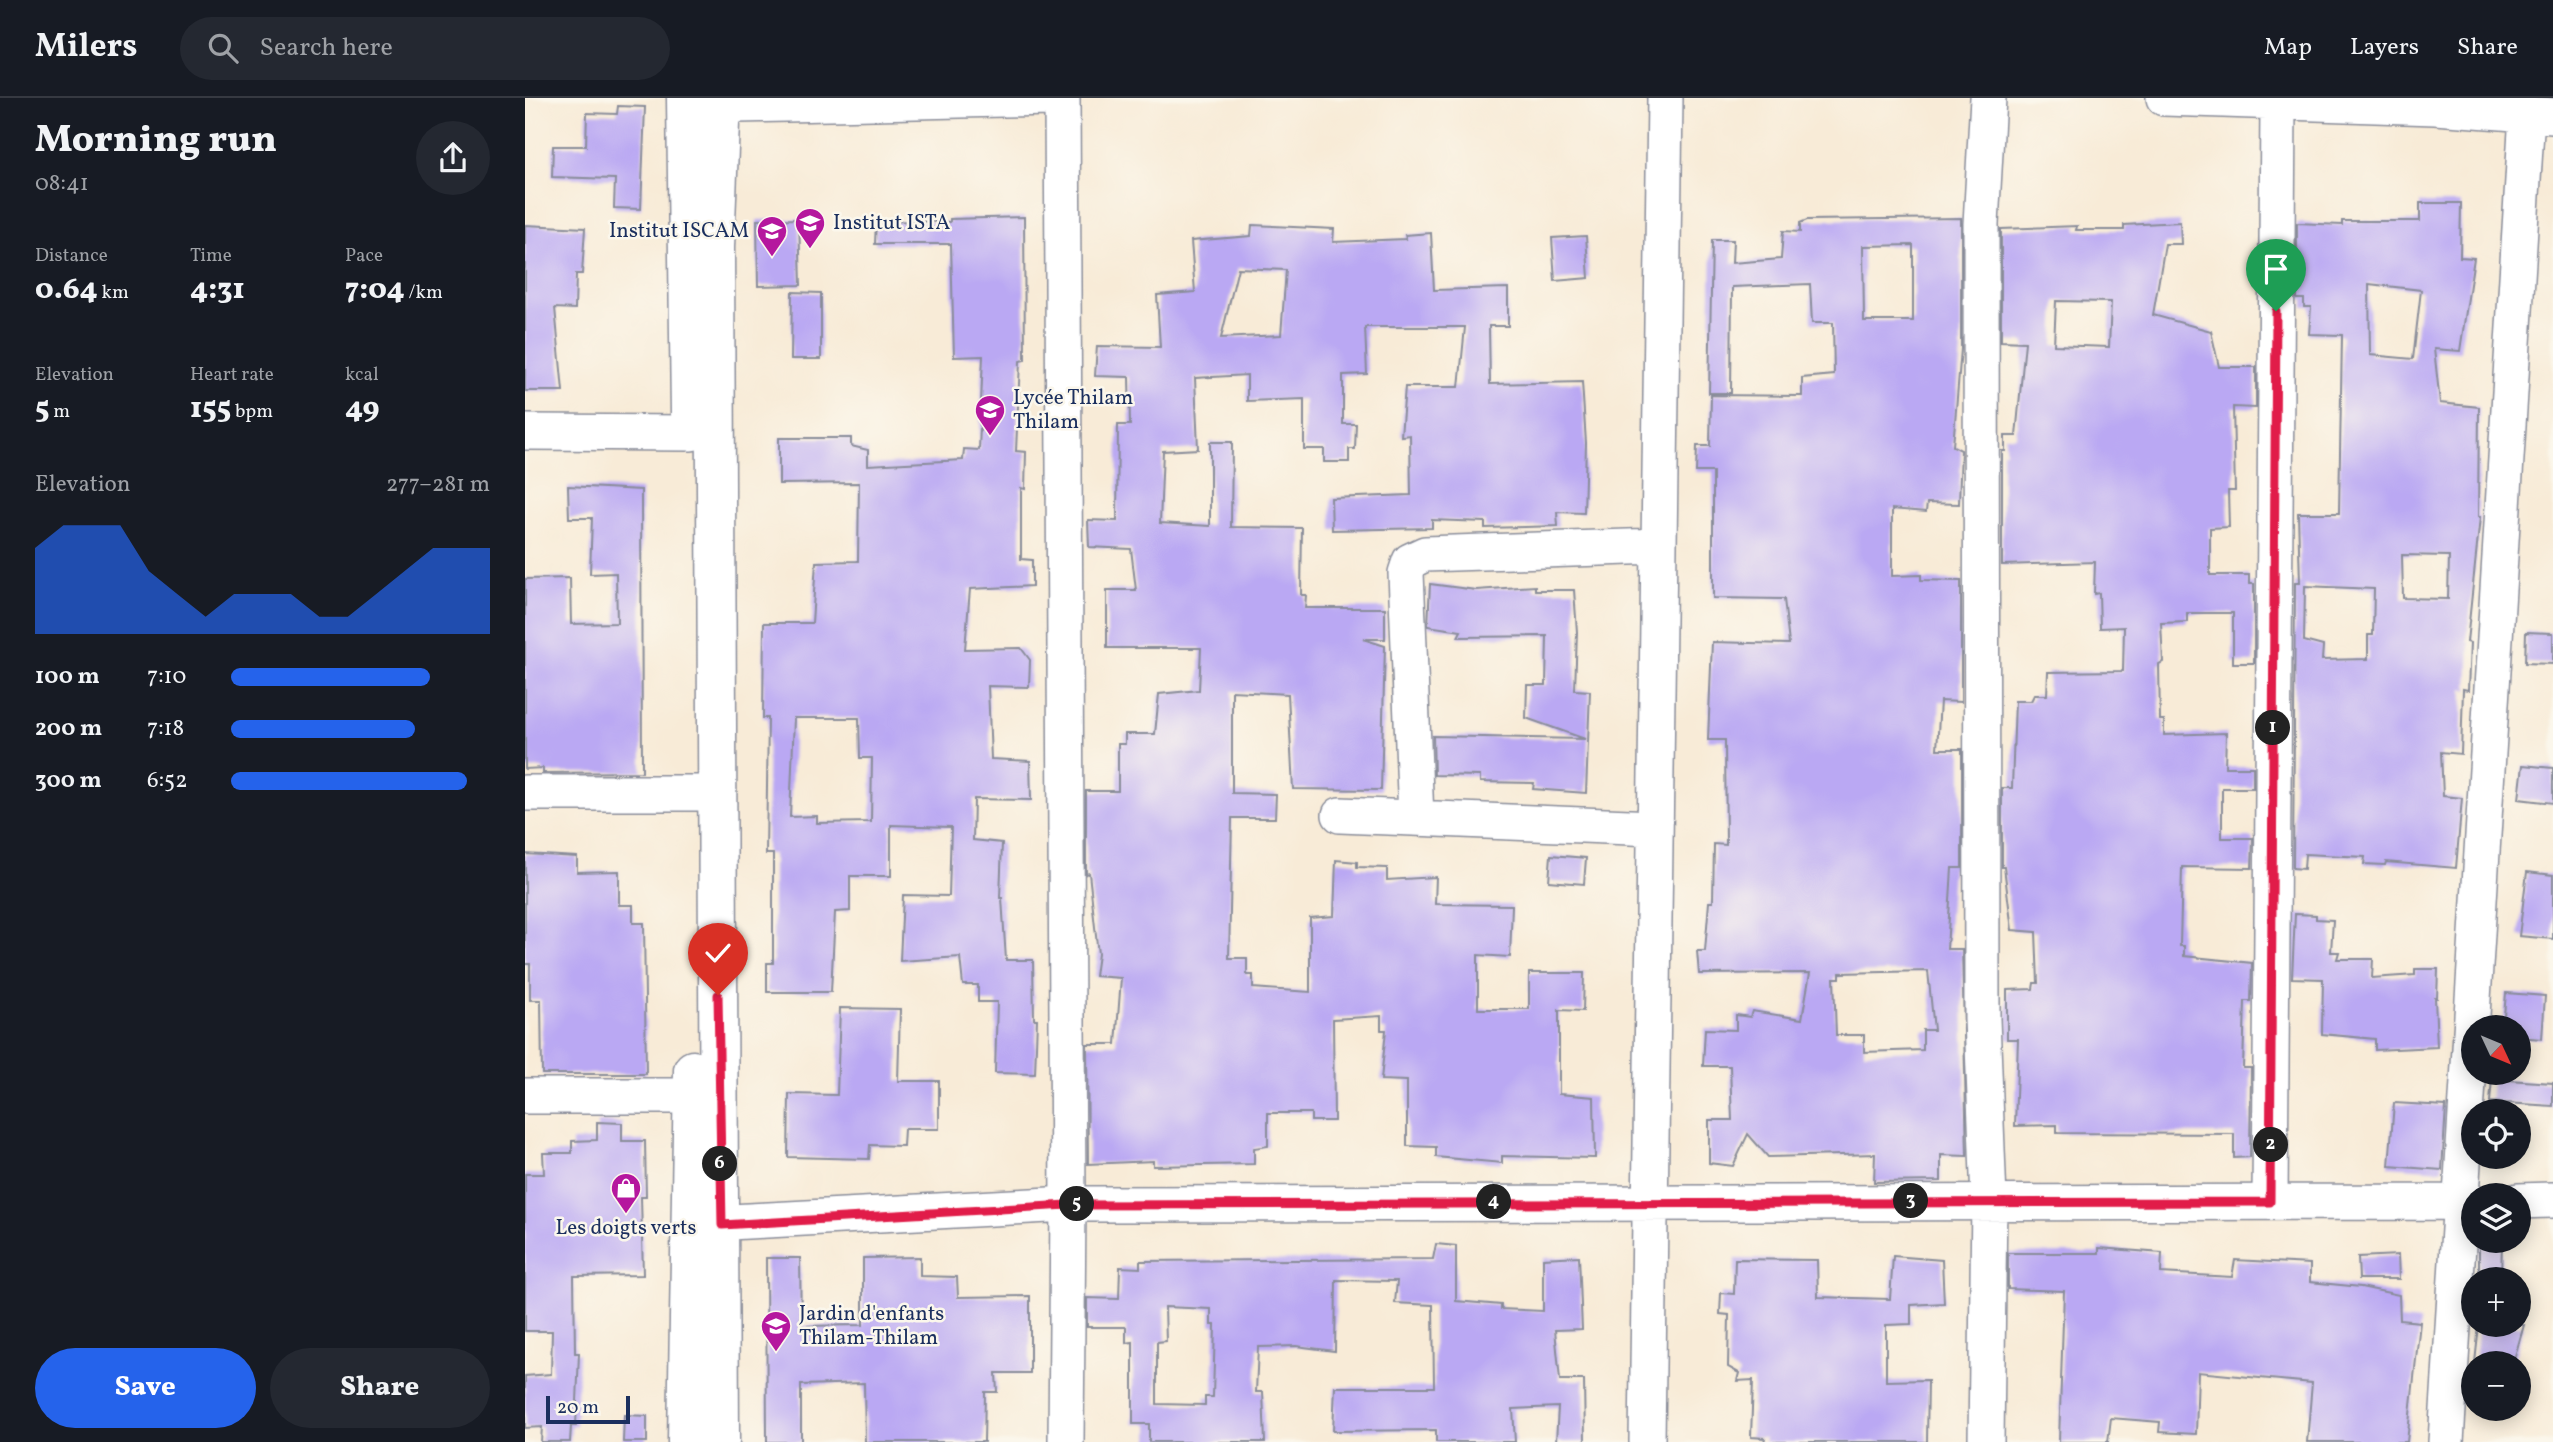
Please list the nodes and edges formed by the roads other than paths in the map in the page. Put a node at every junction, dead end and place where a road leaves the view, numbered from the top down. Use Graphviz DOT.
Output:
graph roads {
  1 [pos="1051,98"];
  2 [pos="1062,98"];
  3 [pos="1665,98"];
  4 [pos="1989,98"];
  5 [pos="2164,98"];
  6 [pos="703,102"];
  7 [pos="2434,103"];
  8 [pos="2278,104"];
  9 [pos="2540,115"];
  10 [pos="703,430"];
  11 [pos="525,432"];
  12 [pos="1658,546"];
  13 [pos="525,793"];
  14 [pos="705,793"];
  15 [pos="1340,815"];
  16 [pos="1416,818"];
  17 [pos="1654,828"];
  18 [pos="525,1096"];
  19 [pos="693,1096"];
  20 [pos="2468,1183"];
  21 [pos="2553,1200"];
  22 [pos="1989,1201"];
  23 [pos="2531,1201"];
  24 [pos="1648,1202"];
  25 [pos="2270,1202"];
  26 [pos="2461,1202"];
  27 [pos="1068,1205"];
  28 [pos="705,1224"];
  29 [pos="2463,1253"];
  30 [pos="687,1442"];
  31 [pos="720,1442"];
  32 [pos="1066,1442"];
  33 [pos="1647,1442"];
  34 [pos="1986,1442"];
  35 [pos="2446,1442"];
  1 -- 6 [label="street"];
  2 -- 27 [label="street"];
  3 -- 12 [label="street"];
  4 -- 22 [label="street"];
  5 -- 8 [label="street"];
  6 -- 10 [label="main road"];
  7 -- 8 [label="street"];
  7 -- 9 [label="street"];
  8 -- 25 [label="street"];
  9 -- 20 [label="street"];
  10 -- 11 [label="street"];
  10 -- 14 [label="main road"];
  12 -- 16 [label="street"];
  12 -- 17 [label="street"];
  13 -- 14 [label="street"];
  14 -- 19 [label="main road"];
  14 -- 28 [label="main road"];
  15 -- 16 [label="street"];
  16 -- 17 [label="street"];
  17 -- 24 [label="street"];
  18 -- 19 [label="street"];
  19 -- 28 [label="main road"];
  21 -- 23 [label="street"];
  22 -- 24 [label="street"];
  22 -- 25 [label="street"];
  22 -- 34 [label="street"];
  24 -- 27 [label="street"];
  24 -- 33 [label="street"];
  25 -- 26 [label="street"];
  27 -- 28 [label="street"];
  27 -- 32 [label="street"];
  28 -- 30 [label="main road"];
  28 -- 31 [label="main road"];
  29 -- 35 [label="street"];
}
